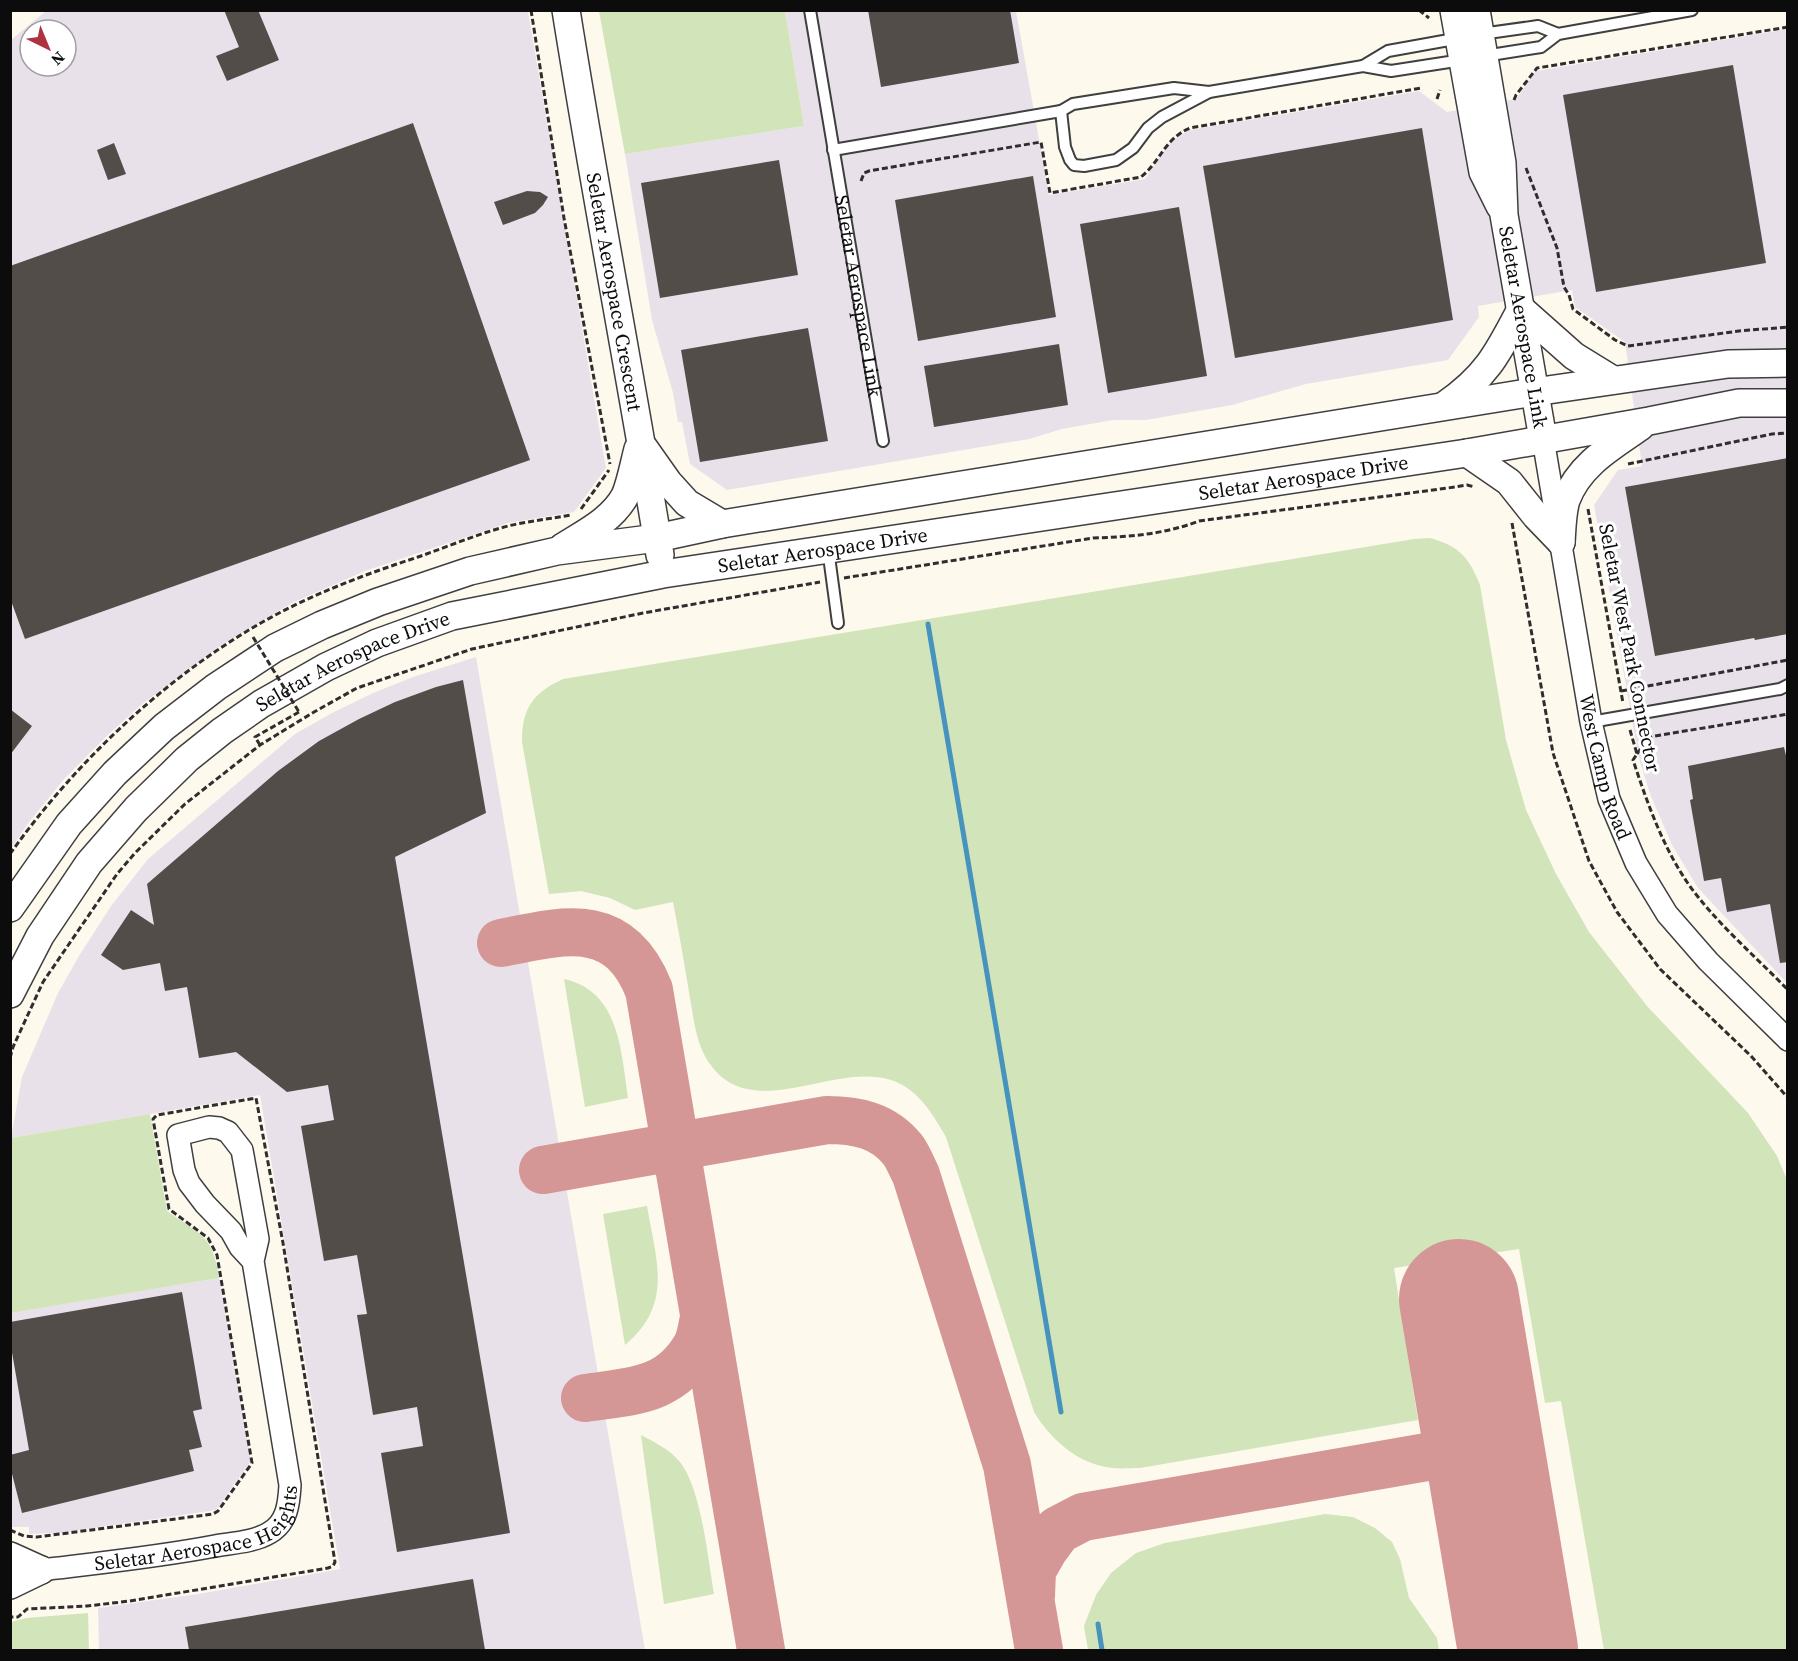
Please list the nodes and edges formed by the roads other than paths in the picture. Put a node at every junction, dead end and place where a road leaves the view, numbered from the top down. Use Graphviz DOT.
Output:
graph roads {
  1 [pos="566,10"];
  2 [pos="810,10"];
  3 [pos="1692,10"];
  4 [pos="1442,14"];
  5 [pos="1558,34"];
  6 [pos="1472,40"];
  7 [pos="1363,66"];
  8 [pos="1209,92"];
  9 [pos="1061,111"];
  10 [pos="833,150"];
  11 [pos="1521,309"];
  12 [pos="1788,363"];
  13 [pos="1612,380"];
  14 [pos="1534,392"];
  15 [pos="1788,403"];
  16 [pos="1441,407"];
  17 [pos="1649,421"];
  18 [pos="1542,439"];
  19 [pos="883,441"];
  20 [pos="640,442"];
  21 [pos="1467,453"];
  22 [pos="722,524"];
  23 [pos="657,538"];
  24 [pos="1561,542"];
  25 [pos="828,549"];
  26 [pos="556,551"];
  27 [pos="663,574"];
  28 [pos="838,623"];
  29 [pos="1785,688"];
  30 [pos="1591,722"];
  31 [pos="10,908"];
  32 [pos="10,994"];
  33 [pos="1788,1040"];
  34 [pos="253,1262"];
  35 [pos="10,1556"];
  36 [pos="10,1569"];
  37 [pos="41,1570"];
  38 [pos="10,1585"];
  1 -- 20 [label="street, Seletar Aerospace Crescent"];
  2 -- 10 [label="lane, Seletar Aerospace Link"];
  3 -- 5 [label="lane"];
  4 -- 6 [label="street, Seletar Aerospace Link"];
  5 -- 6 [label="lane"];
  5 -- 6 [label="lane"];
  6 -- 7 [label="lane"];
  6 -- 7 [label="lane"];
  6 -- 11 [label="street, Seletar Aerospace Link"];
  7 -- 8 [label="lane"];
  8 -- 9 [label="lane"];
  8 -- 9 [label="lane"];
  9 -- 10 [label="lane"];
  10 -- 19 [label="lane, Seletar Aerospace Link"];
  11 -- 13 [label="street"];
  11 -- 14 [label="street, Seletar Aerospace Link"];
  11 -- 16 [label="street"];
  12 -- 13 [label="street, Seletar Aerospace Drive"];
  13 -- 14 [label="street, Seletar Aerospace Drive"];
  14 -- 16 [label="street, Seletar Aerospace Drive"];
  14 -- 18 [label="street, Seletar Aerospace Link"];
  15 -- 17 [label="street, Seletar Aerospace Drive"];
  16 -- 22 [label="street, Seletar Aerospace Drive"];
  17 -- 18 [label="street, Seletar Aerospace Drive"];
  17 -- 24 [label="street"];
  18 -- 21 [label="street, Seletar Aerospace Drive"];
  18 -- 24 [label="street, West Camp Road"];
  20 -- 22 [label="street"];
  20 -- 23 [label="street, Seletar Aerospace Crescent"];
  20 -- 26 [label="street"];
  21 -- 24 [label="street"];
  21 -- 25 [label="street, Seletar Aerospace Drive"];
  22 -- 23 [label="street, Seletar Aerospace Drive"];
  23 -- 26 [label="street, Seletar Aerospace Drive"];
  23 -- 27 [label="street, Seletar Aerospace Crescent"];
  24 -- 30 [label="street, West Camp Road"];
  25 -- 27 [label="street, Seletar Aerospace Drive"];
  25 -- 28 [label="lane"];
  26 -- 31 [label="street, Seletar Aerospace Drive"];
  27 -- 32 [label="street, Seletar Aerospace Drive"];
  29 -- 30 [label="lane"];
  30 -- 33 [label="street, West Camp Road"];
  34 -- 34 [label="street, Seletar Aerospace Heights"];
  34 -- 37 [label="street, Seletar Aerospace Heights"];
  35 -- 37 [label="street"];
  36 -- 37 [label="street, Seletar Aerospace Heights"];
  37 -- 38 [label="street"];
}
